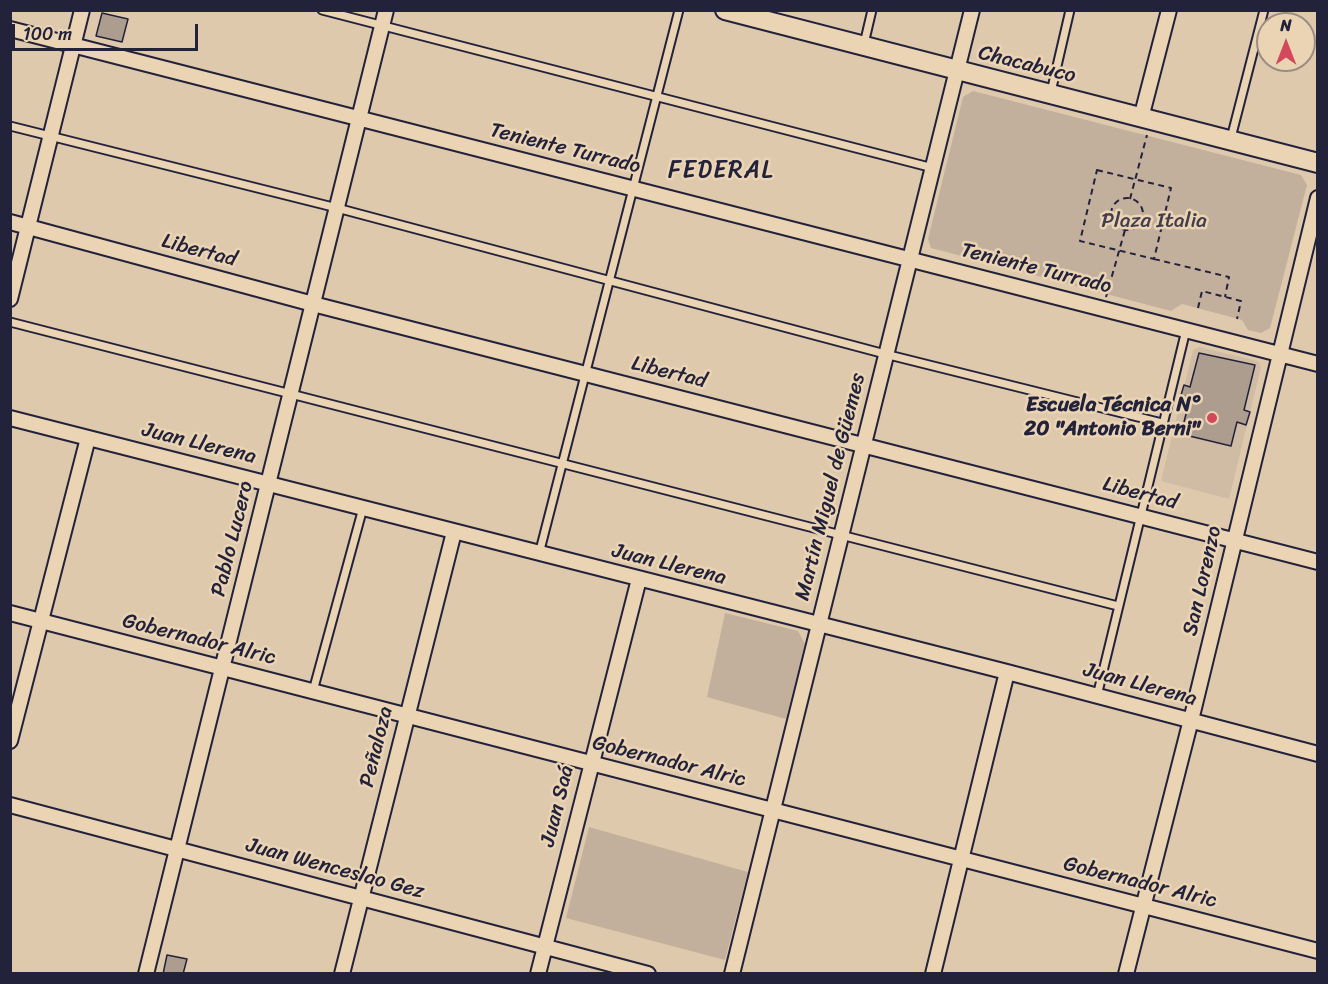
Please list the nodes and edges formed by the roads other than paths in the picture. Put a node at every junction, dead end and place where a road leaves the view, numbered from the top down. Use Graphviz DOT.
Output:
graph roads {
  1 [pos="82,10"];
  2 [pos="322,10"];
  3 [pos="386,10"];
  4 [pos="679,10"];
  5 [pos="725,10"];
  6 [pos="872,10"];
  7 [pos="972,10"];
  8 [pos="1070,10"];
  9 [pos="1169,10"];
  10 [pos="1264,10"];
  11 [pos="777,17"];
  12 [pos="382,26"];
  13 [pos="10,29"];
  14 [pos="74,45"];
  15 [pos="864,46"];
  16 [pos="958,71"];
  17 [pos="1050,94"];
  18 [pos="657,96"];
  19 [pos="359,118"];
  20 [pos="1146,119"];
  21 [pos="10,126"];
  22 [pos="52,136"];
  23 [pos="1231,141"];
  24 [pos="1317,164"];
  25 [pos="935,169"];
  26 [pos="633,188"];
  27 [pos="1317,198"];
  28 [pos="337,208"];
  29 [pos="10,222"];
  30 [pos="28,226"];
  31 [pos="909,259"];
  32 [pos="610,281"];
  33 [pos="10,299"];
  34 [pos="313,304"];
  35 [pos="10,322"];
  36 [pos="1186,330"];
  37 [pos="885,354"];
  38 [pos="1281,354"];
  39 [pos="1317,364"];
  40 [pos="587,374"];
  41 [pos="290,394"];
  42 [pos="10,418"];
  43 [pos="1162,423"];
  44 [pos="88,438"];
  45 [pos="863,444"];
  46 [pos="563,464"];
  47 [pos="268,483"];
  48 [pos="363,508"];
  49 [pos="1140,516"];
  50 [pos="454,532"];
  51 [pos="841,535"];
  52 [pos="1234,540"];
  53 [pos="539,554"];
  54 [pos="1317,562"];
  55 [pos="639,579"];
  56 [pos="1118,606"];
  57 [pos="10,613"];
  58 [pos="43,622"];
  59 [pos="819,625"];
  60 [pos="222,668"];
  61 [pos="1007,672"];
  62 [pos="313,691"];
  63 [pos="1097,696"];
  64 [pos="406,716"];
  65 [pos="1191,720"];
  66 [pos="10,741"];
  67 [pos="1317,754"];
  68 [pos="590,763"];
  69 [pos="10,805"];
  70 [pos="773,810"];
  71 [pos="177,848"];
  72 [pos="960,858"];
  73 [pos="360,898"];
  74 [pos="1144,906"];
  75 [pos="544,946"];
  76 [pos="1317,951"];
  77 [pos="146,974"];
  78 [pos="342,974"];
  79 [pos="538,974"];
  80 [pos="648,974"];
  81 [pos="732,974"];
  82 [pos="933,974"];
  83 [pos="1126,974"];
  1 -- 14 [label="street"];
  2 -- 12 [label="lane"];
  3 -- 12 [label="street, Pablo Lucero"];
  4 -- 18 [label="lane"];
  5 -- 11 [label="main road, Chacabuco"];
  6 -- 15 [label="lane"];
  7 -- 16 [label="street, Martín Miguel de Güemes"];
  8 -- 17 [label="lane"];
  9 -- 20 [label="street"];
  10 -- 23 [label="lane"];
  11 -- 15 [label="main road, Chacabuco"];
  12 -- 18 [label="lane"];
  12 -- 19 [label="street, Pablo Lucero"];
  13 -- 14 [label="street, Teniente Turrado"];
  14 -- 19 [label="street, Teniente Turrado"];
  14 -- 22 [label="street"];
  15 -- 16 [label="main road, Chacabuco"];
  16 -- 17 [label="main road, Chacabuco"];
  16 -- 25 [label="street, Martín Miguel de Güemes"];
  17 -- 20 [label="main road, Chacabuco"];
  18 -- 25 [label="lane"];
  18 -- 26 [label="lane"];
  19 -- 26 [label="street, Teniente Turrado"];
  19 -- 28 [label="street, Pablo Lucero"];
  20 -- 23 [label="main road, Chacabuco"];
  21 -- 22 [label="lane"];
  22 -- 28 [label="lane"];
  22 -- 30 [label="street"];
  23 -- 24 [label="main road, Chacabuco"];
  25 -- 31 [label="street, Martín Miguel de Güemes"];
  26 -- 31 [label="street, Teniente Turrado"];
  26 -- 32 [label="lane"];
  27 -- 38 [label="street, San Lorenzo"];
  28 -- 32 [label="lane"];
  28 -- 34 [label="street, Pablo Lucero"];
  29 -- 30 [label="street, Libertad"];
  30 -- 33 [label="street"];
  30 -- 34 [label="street, Libertad"];
  31 -- 36 [label="street, Teniente Turrado"];
  31 -- 37 [label="street, Martín Miguel de Güemes"];
  32 -- 37 [label="lane"];
  32 -- 40 [label="lane"];
  34 -- 40 [label="street, Libertad"];
  34 -- 41 [label="street, Pablo Lucero"];
  35 -- 41 [label="lane"];
  36 -- 38 [label="street, Teniente Turrado"];
  36 -- 43 [label="lane"];
  37 -- 43 [label="lane"];
  37 -- 45 [label="street, Martín Miguel de Güemes"];
  38 -- 39 [label="street, Teniente Turrado"];
  38 -- 52 [label="street, San Lorenzo"];
  40 -- 45 [label="street, Libertad"];
  40 -- 46 [label="lane"];
  41 -- 46 [label="lane"];
  41 -- 47 [label="street, Pablo Lucero"];
  42 -- 44 [label="street, Juan Llerena"];
  43 -- 49 [label="lane"];
  44 -- 47 [label="street, Juan Llerena"];
  44 -- 58 [label="street"];
  45 -- 49 [label="street, Libertad"];
  45 -- 51 [label="street, Martín Miguel de Güemes"];
  46 -- 51 [label="lane"];
  46 -- 53 [label="lane"];
  47 -- 48 [label="street, Juan Llerena"];
  47 -- 60 [label="street, Pablo Lucero"];
  48 -- 50 [label="street, Juan Llerena"];
  48 -- 62 [label="lane"];
  49 -- 52 [label="street, Libertad"];
  49 -- 56 [label="lane"];
  50 -- 53 [label="street, Juan Llerena"];
  50 -- 64 [label="street, Peñaloza"];
  51 -- 56 [label="lane"];
  51 -- 59 [label="street, Martín Miguel de Güemes"];
  52 -- 54 [label="street, Libertad"];
  52 -- 65 [label="street, San Lorenzo"];
  53 -- 55 [label="street, Juan Llerena"];
  55 -- 59 [label="street, Juan Llerena"];
  55 -- 68 [label="street, Juan Saá"];
  56 -- 63 [label="lane"];
  57 -- 58 [label="street, Gobernador Alric"];
  58 -- 60 [label="street, Gobernador Alric"];
  58 -- 66 [label="street"];
  59 -- 61 [label="street, Juan Llerena"];
  59 -- 70 [label="street, Martín Miguel de Güemes"];
  60 -- 62 [label="street, Gobernador Alric"];
  60 -- 71 [label="street, Pablo Lucero"];
  61 -- 63 [label="street, Juan Llerena"];
  61 -- 72 [label="street"];
  62 -- 64 [label="street, Gobernador Alric"];
  63 -- 65 [label="street, Juan Llerena"];
  64 -- 68 [label="street, Gobernador Alric"];
  64 -- 73 [label="street, Peñaloza"];
  65 -- 67 [label="street, Juan Llerena"];
  65 -- 74 [label="street, San Lorenzo"];
  68 -- 70 [label="street, Gobernador Alric"];
  68 -- 75 [label="street, Juan Saá"];
  69 -- 71 [label="street, Juan Wenceslao Gez"];
  70 -- 72 [label="street, Gobernador Alric"];
  70 -- 81 [label="street, Martín Miguel de Güemes"];
  71 -- 73 [label="street, Juan Wenceslao Gez"];
  71 -- 77 [label="street, Pablo Lucero"];
  72 -- 74 [label="street, Gobernador Alric"];
  72 -- 82 [label="street"];
  73 -- 75 [label="street, Juan Wenceslao Gez"];
  73 -- 78 [label="street, Peñaloza"];
  74 -- 76 [label="street, Gobernador Alric"];
  74 -- 83 [label="street, San Lorenzo"];
  75 -- 79 [label="street, Juan Saá"];
  75 -- 80 [label="street, Juan Wenceslao Gez"];
}
